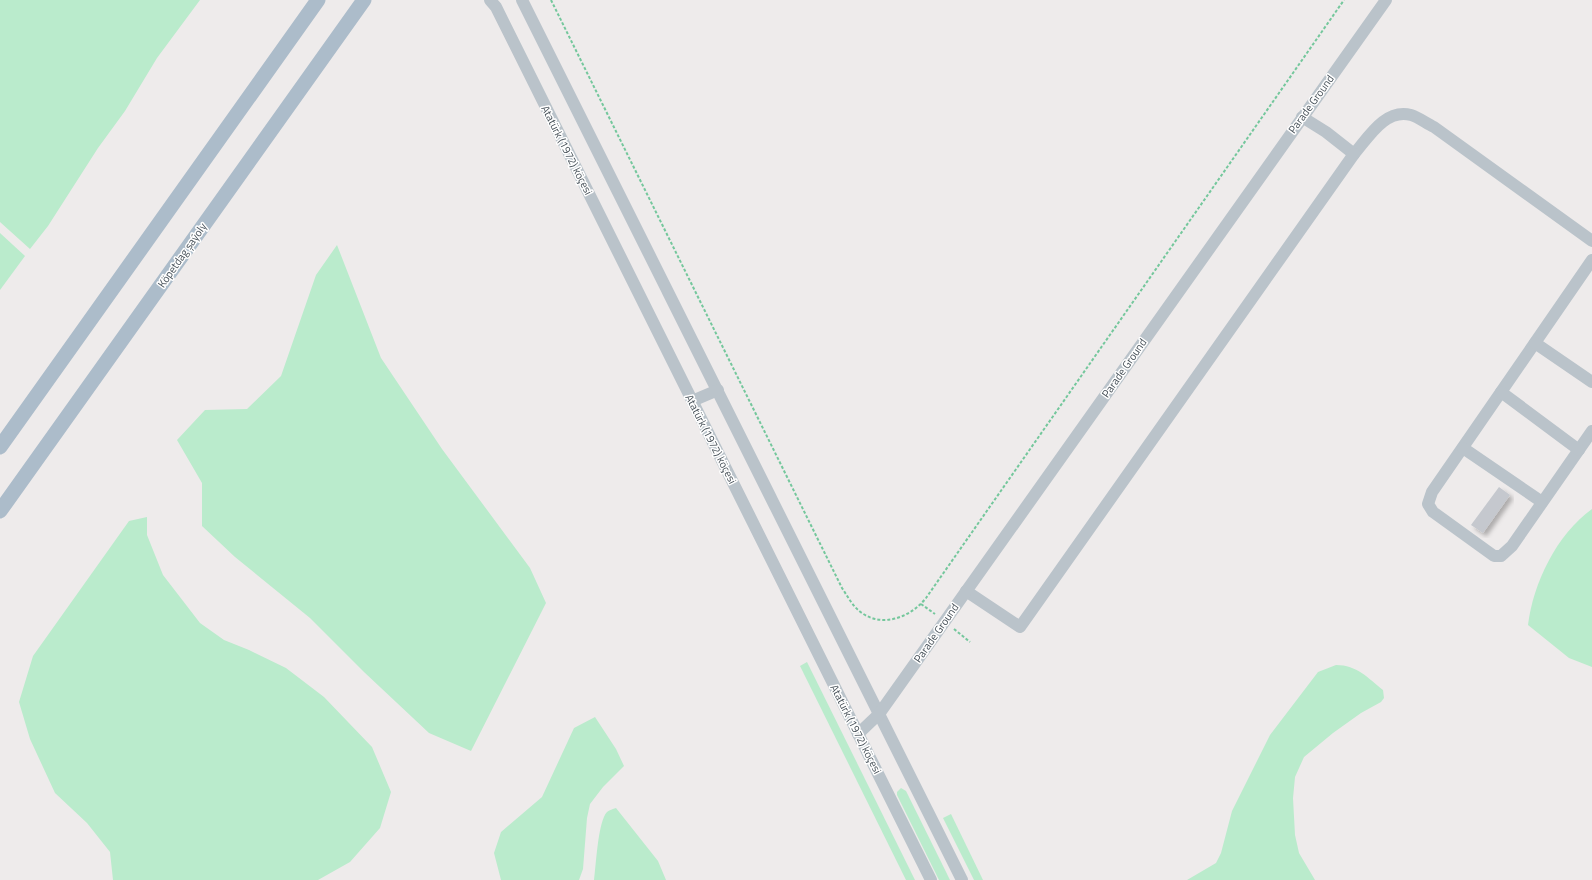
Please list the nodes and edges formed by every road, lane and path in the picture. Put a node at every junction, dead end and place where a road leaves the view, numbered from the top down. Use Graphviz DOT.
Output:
graph roads {
  1 [pos="318,0"];
  2 [pos="364,0"];
  3 [pos="490,0"];
  4 [pos="522,0"];
  5 [pos="551,0"];
  6 [pos="1344,0"];
  7 [pos="1386,0"];
  8 [pos="1302,117"];
  9 [pos="1354,154"];
  10 [pos="1592,240"];
  11 [pos="1592,260"];
  12 [pos="1535,343"];
  13 [pos="1592,382"];
  14 [pos="718,390"];
  15 [pos="1501,392"];
  16 [pos="692,401"];
  17 [pos="1592,431"];
  18 [pos="0,447"];
  19 [pos="1462,448"];
  20 [pos="1579,450"];
  21 [pos="1542,502"];
  22 [pos="0,511"];
  23 [pos="966,591"];
  24 [pos="879,714"];
  25 [pos="858,734"];
  26 [pos="931,880"];
  27 [pos="962,880"];
  1 -- 18 [label="main road"];
  2 -- 22 [label="main road, Köpetdag şaýoly"];
  3 -- 16 [label="street, Atatürk (1972) köçesi"];
  4 -- 14 [label="street"];
  5 -- 6 [label="path"];
  7 -- 8 [label="street, Parade Ground"];
  8 -- 9 [label="street"];
  8 -- 23 [label="street, Parade Ground"];
  9 -- 10 [label="street"];
  9 -- 23 [label="street"];
  11 -- 12 [label="street"];
  12 -- 13 [label="street"];
  12 -- 15 [label="street"];
  14 -- 16 [label="street"];
  14 -- 24 [label="street"];
  15 -- 19 [label="street"];
  15 -- 20 [label="street"];
  16 -- 25 [label="street, Atatürk (1972) köçesi"];
  17 -- 20 [label="street"];
  19 -- 21 [label="street"];
  19 -- 21 [label="street"];
  20 -- 21 [label="street"];
  23 -- 24 [label="street, Parade Ground"];
  24 -- 25 [label="street, Parade Ground"];
  24 -- 27 [label="street"];
  25 -- 26 [label="street, Atatürk (1972) köçesi"];
}
